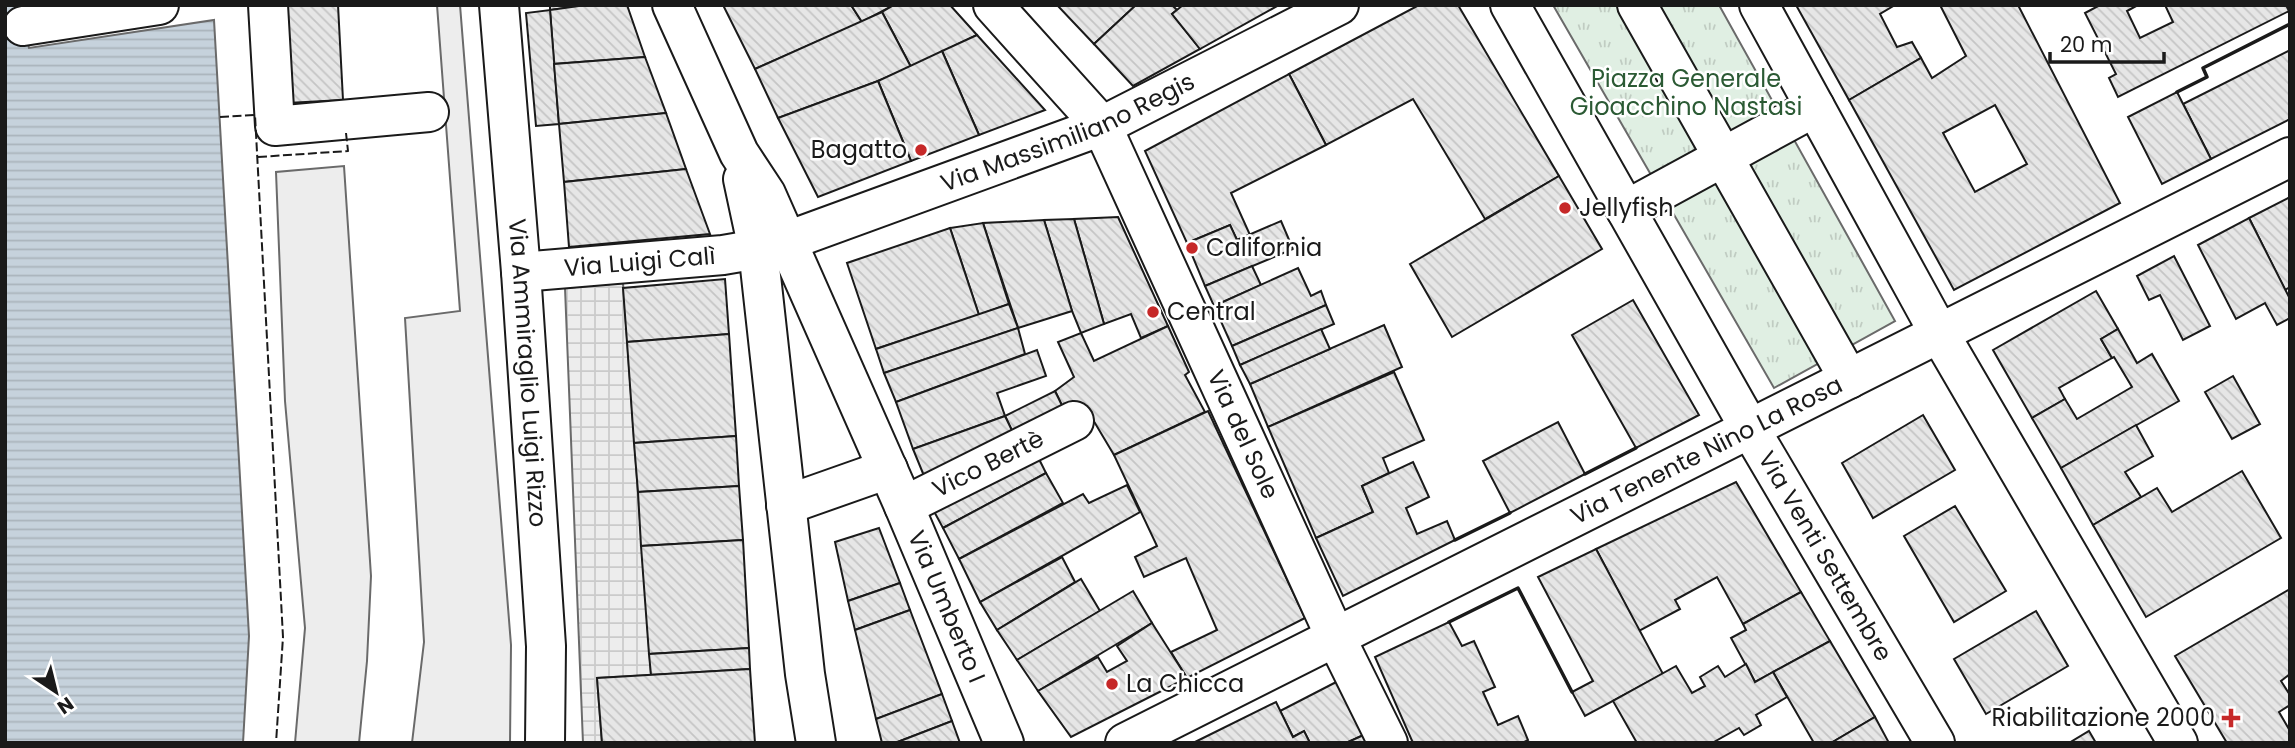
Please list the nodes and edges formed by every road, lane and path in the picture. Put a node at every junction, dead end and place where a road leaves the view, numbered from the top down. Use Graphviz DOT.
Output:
graph roads {
  1 [pos="159,5"];
  2 [pos="268,5"];
  3 [pos="499,5"];
  4 [pos="672,5"];
  5 [pos="993,5"];
  6 [pos="1339,5"];
  7 [pos="1510,5"];
  8 [pos="1637,5"];
  9 [pos="1759,5"];
  10 [pos="23,26"];
  11 [pos="1815,107"];
  12 [pos="429,112"];
  13 [pos="1102,126"];
  14 [pos="1723,157"];
  15 [pos="2290,157"];
  16 [pos="1626,210"];
  17 [pos="772,245"];
  18 [pos="521,272"];
  19 [pos="1939,333"];
  20 [pos="1849,379"];
  21 [pos="1074,421"];
  22 [pos="1751,429"];
  23 [pos="887,469"];
  24 [pos="786,505"];
  25 [pos="904,506"];
  26 [pos="1335,636"];
  27 [pos="545,743"];
  28 [pos="816,743"];
  29 [pos="1004,743"];
  30 [pos="1125,743"];
  31 [pos="1388,743"];
  32 [pos="1935,743"];
  33 [pos="2178,743"];
  1 -- 10 [label="street"];
  2 -- 12 [label="street"];
  3 -- 18 [label="street, Via Ammiraglio Luigi Rizzo"];
  4 -- 17 [label="street, Via Umberto I"];
  5 -- 13 [label="street, Via del Sole"];
  6 -- 13 [label="street, Via Massimiliano Regis"];
  7 -- 16 [label="street, Via Venti Settembre"];
  8 -- 14 [label="street"];
  9 -- 11 [label="street"];
  11 -- 14 [label="street"];
  11 -- 19 [label="street"];
  13 -- 17 [label="street, Via Massimiliano Regis"];
  13 -- 26 [label="street, Via del Sole"];
  14 -- 16 [label="street"];
  14 -- 20 [label="street"];
  15 -- 19 [label="street, Via Tenente Nino La Rosa"];
  16 -- 22 [label="street, Via Venti Settembre"];
  17 -- 18 [label="street, Via Luigi Calì"];
  17 -- 23 [label="street, Via Umberto I"];
  17 -- 24 [label="street"];
  18 -- 27 [label="street, Via Ammiraglio Luigi Rizzo"];
  19 -- 20 [label="street, Via Tenente Nino La Rosa"];
  19 -- 33 [label="street"];
  20 -- 22 [label="street, Via Tenente Nino La Rosa"];
  21 -- 25 [label="street, Vico Bertè"];
  22 -- 26 [label="street, Via Tenente Nino La Rosa"];
  22 -- 32 [label="street, Via Venti Settembre"];
  23 -- 24 [label="street"];
  23 -- 25 [label="street, Via Umberto I"];
  24 -- 28 [label="street"];
  25 -- 29 [label="street, Via Umberto I"];
  26 -- 30 [label="street, Via Tenente Nino La Rosa"];
  26 -- 31 [label="street, Via del Sole"];
}
